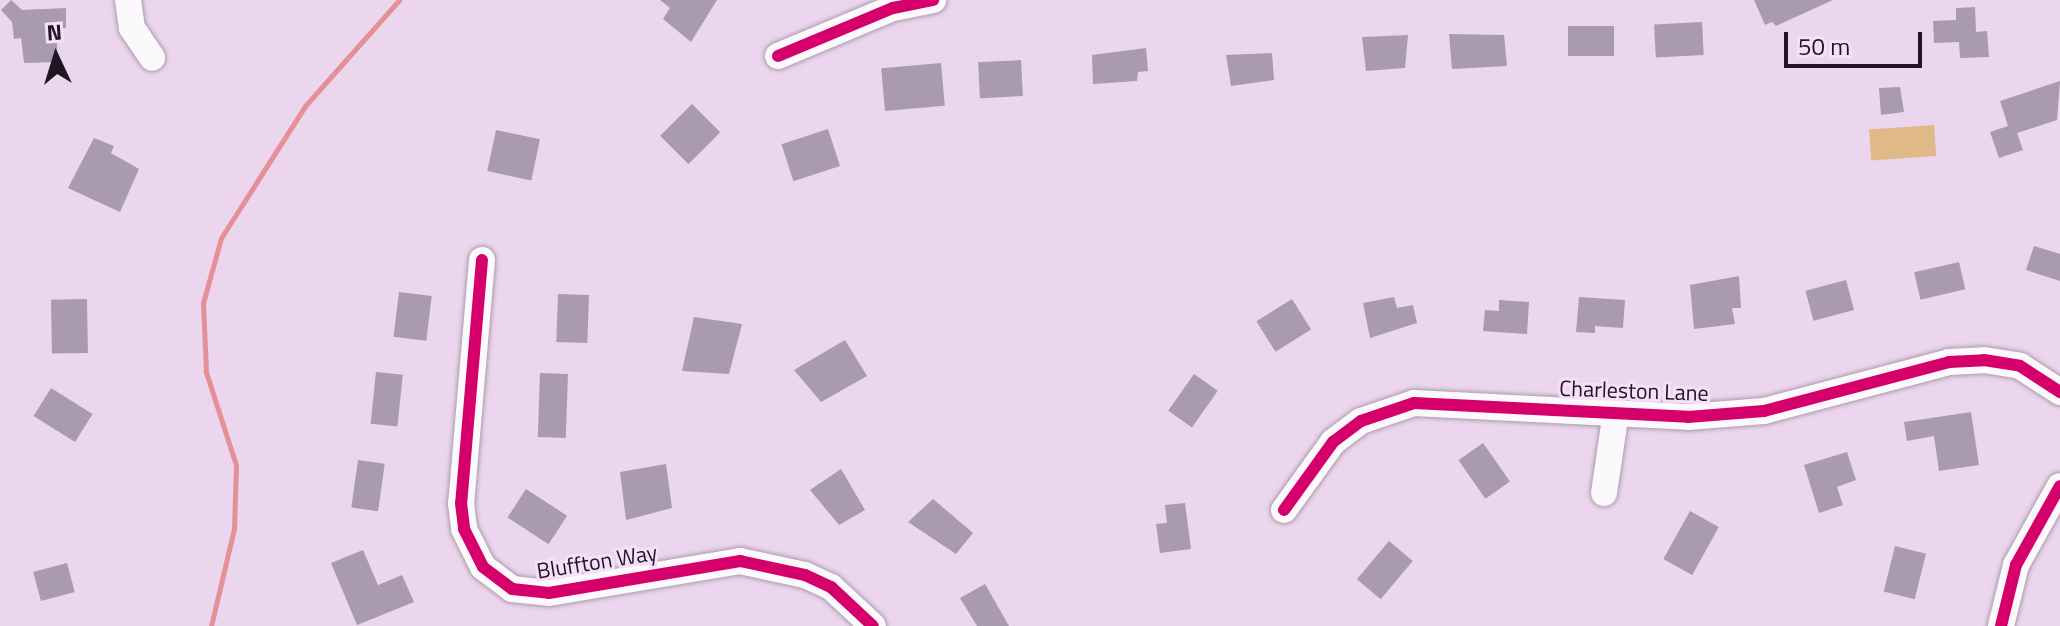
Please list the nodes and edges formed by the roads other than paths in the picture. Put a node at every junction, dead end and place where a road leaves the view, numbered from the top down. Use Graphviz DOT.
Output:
graph roads {
  1 [pos="128,0"];
  2 [pos="933,0"];
  3 [pos="778,56"];
  4 [pos="152,58"];
  5 [pos="482,260"];
  6 [pos="2060,392"];
  7 [pos="1616,412"];
  8 [pos="2060,486"];
  9 [pos="1604,493"];
  10 [pos="1284,510"];
  11 [pos="873,626"];
  12 [pos="2001,626"];
  1 -- 4 [label="street"];
  2 -- 3 [label="street"];
  5 -- 11 [label="street, Bluffton Way"];
  6 -- 7 [label="street, Charleston Lane"];
  7 -- 9 [label="street"];
  7 -- 10 [label="street, Charleston Lane"];
  8 -- 12 [label="street"];
}
